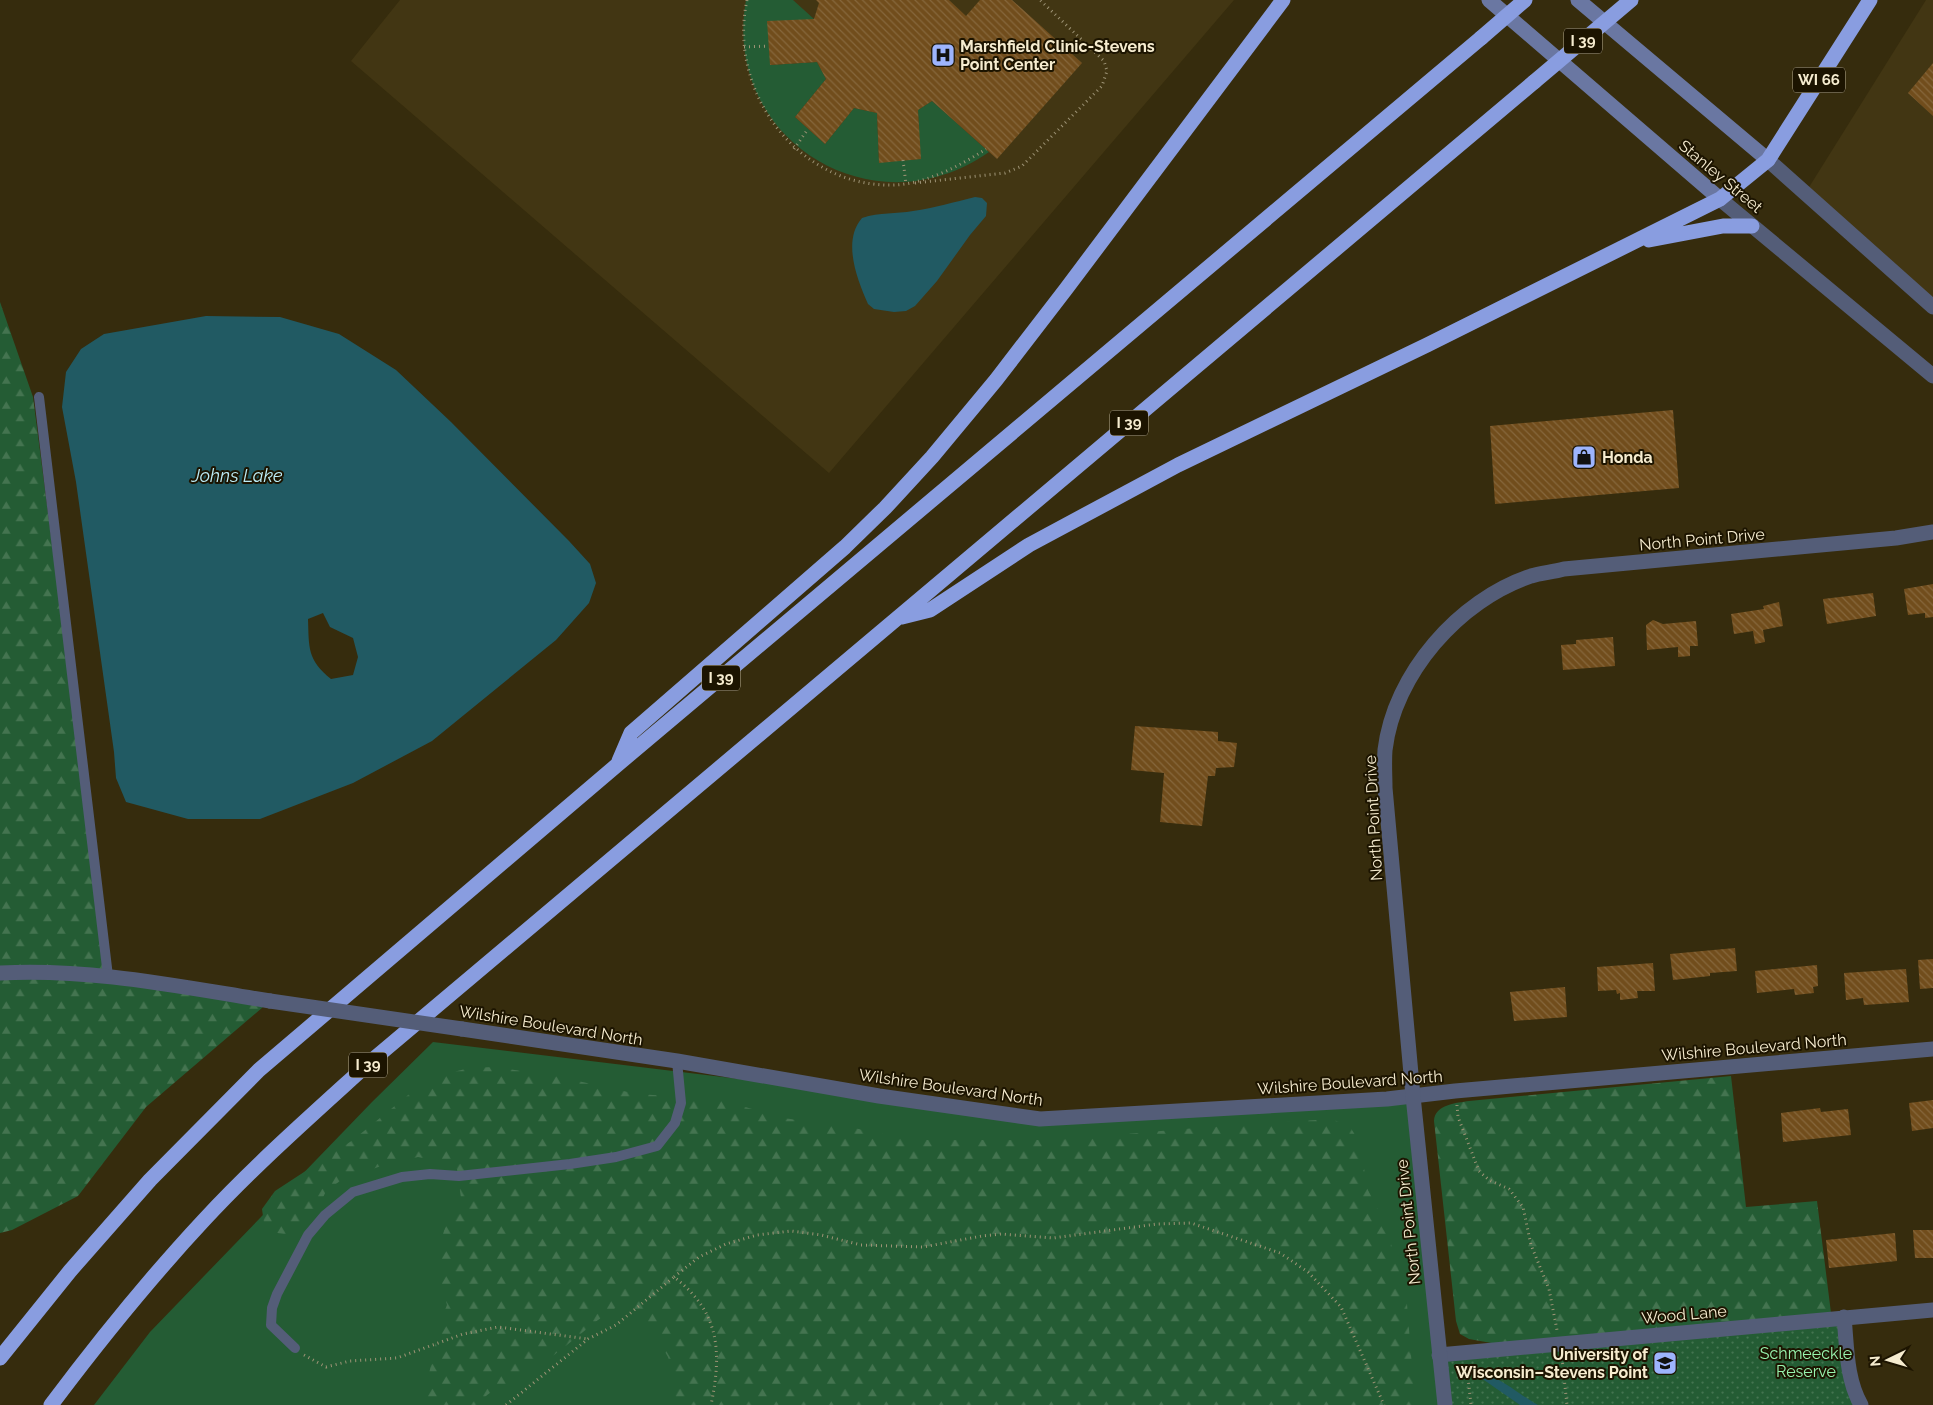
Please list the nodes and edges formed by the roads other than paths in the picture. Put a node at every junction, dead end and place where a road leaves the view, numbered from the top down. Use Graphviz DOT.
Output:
graph roads {
  1 [pos="1283,0"];
  2 [pos="1489,0"];
  3 [pos="1526,0"];
  4 [pos="1578,0"];
  5 [pos="1631,0"];
  6 [pos="1870,0"];
  7 [pos="1768,160"];
  8 [pos="1720,199"];
  9 [pos="1752,226"];
  10 [pos="1630,243"];
  11 [pos="1933,306"];
  12 [pos="1933,376"];
  13 [pos="40,397"];
  14 [pos="1933,532"];
  15 [pos="898,618"];
  16 [pos="617,765"];
  17 [pos="0,973"];
  18 [pos="108,976"];
  19 [pos="1933,1048"];
  20 [pos="677,1062"];
  21 [pos="1413,1096"];
  22 [pos="1933,1310"];
  23 [pos="1844,1317"];
  24 [pos="296,1348"];
  25 [pos="1439,1355"];
  26 [pos="0,1358"];
  27 [pos="51,1405"];
  28 [pos="1445,1405"];
  29 [pos="1861,1405"];
  1 -- 16 [label="highway"];
  2 -- 8 [label="main road, Stanley Street"];
  3 -- 16 [label="highway, I 39, bridge"];
  4 -- 7 [label="main road"];
  5 -- 15 [label="highway, I 39, bridge"];
  6 -- 7 [label="highway, WI 66"];
  7 -- 8 [label="highway"];
  7 -- 11 [label="street"];
  8 -- 9 [label="street, Stanley Street"];
  8 -- 10 [label="highway"];
  9 -- 10 [label="highway"];
  9 -- 12 [label="street, Stanley Street"];
  10 -- 15 [label="highway"];
  13 -- 18 [label="lane"];
  14 -- 21 [label="street, North Point Drive"];
  15 -- 27 [label="highway, I 39"];
  16 -- 26 [label="highway, I 39"];
  17 -- 18 [label="street, Wilshire Boulevard North"];
  18 -- 20 [label="street, Wilshire Boulevard North, bridge"];
  19 -- 21 [label="street, Wilshire Boulevard North"];
  20 -- 21 [label="street, Wilshire Boulevard North"];
  20 -- 24 [label="lane"];
  21 -- 25 [label="street, North Point Drive"];
  22 -- 23 [label="street, Wood Lane"];
  23 -- 25 [label="street, Wood Lane"];
  23 -- 29 [label="street"];
  25 -- 28 [label="street, North Point Drive"];
}
